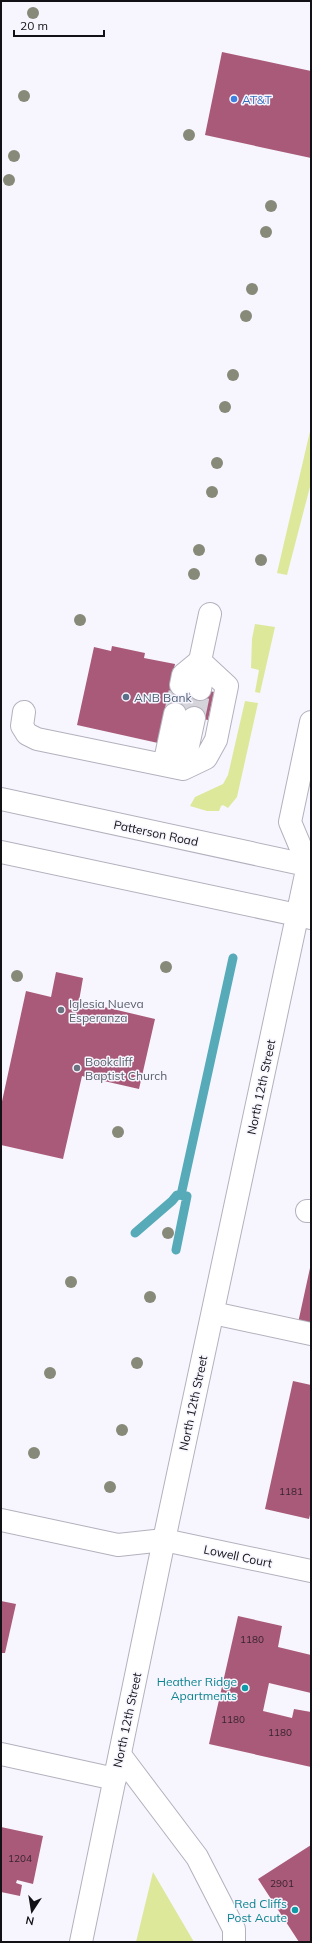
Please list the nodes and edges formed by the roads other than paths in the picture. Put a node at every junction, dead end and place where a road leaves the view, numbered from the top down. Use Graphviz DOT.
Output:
graph roads {
  1 [pos="210,614"];
  2 [pos="200,661"];
  3 [pos="191,687"];
  4 [pos="24,712"];
  5 [pos="185,716"];
  6 [pos="311,722"];
  7 [pos="173,767"];
  8 [pos="1,799"];
  9 [pos="1,852"];
  10 [pos="310,864"];
  11 [pos="305,917"];
  12 [pos="213,1313"];
  13 [pos="311,1334"];
  14 [pos="1,1520"];
  15 [pos="164,1540"];
  16 [pos="311,1571"];
  17 [pos="1,1754"];
  18 [pos="120,1755"];
  19 [pos="115,1779"];
  20 [pos="81,1942"];
  21 [pos="234,1942"];
  1 -- 2 [label="main road"];
  2 -- 3 [label="main road"];
  2 -- 7 [label="main road"];
  4 -- 7 [label="main road"];
  5 -- 7 [label="main road"];
  6 -- 10 [label="main road"];
  8 -- 10 [label="main road, Patterson Road"];
  9 -- 11 [label="main road"];
  10 -- 11 [label="main road, North 12th Street"];
  11 -- 12 [label="main road, North 12th Street"];
  12 -- 13 [label="main road"];
  12 -- 15 [label="main road, North 12th Street"];
  14 -- 15 [label="main road, Lowell Court"];
  15 -- 16 [label="main road, Lowell Court"];
  15 -- 18 [label="main road, North 12th Street"];
  17 -- 19 [label="main road"];
  18 -- 19 [label="main road, North 12th Street"];
  18 -- 21 [label="main road"];
  19 -- 20 [label="main road, North 12th Street"];
}
